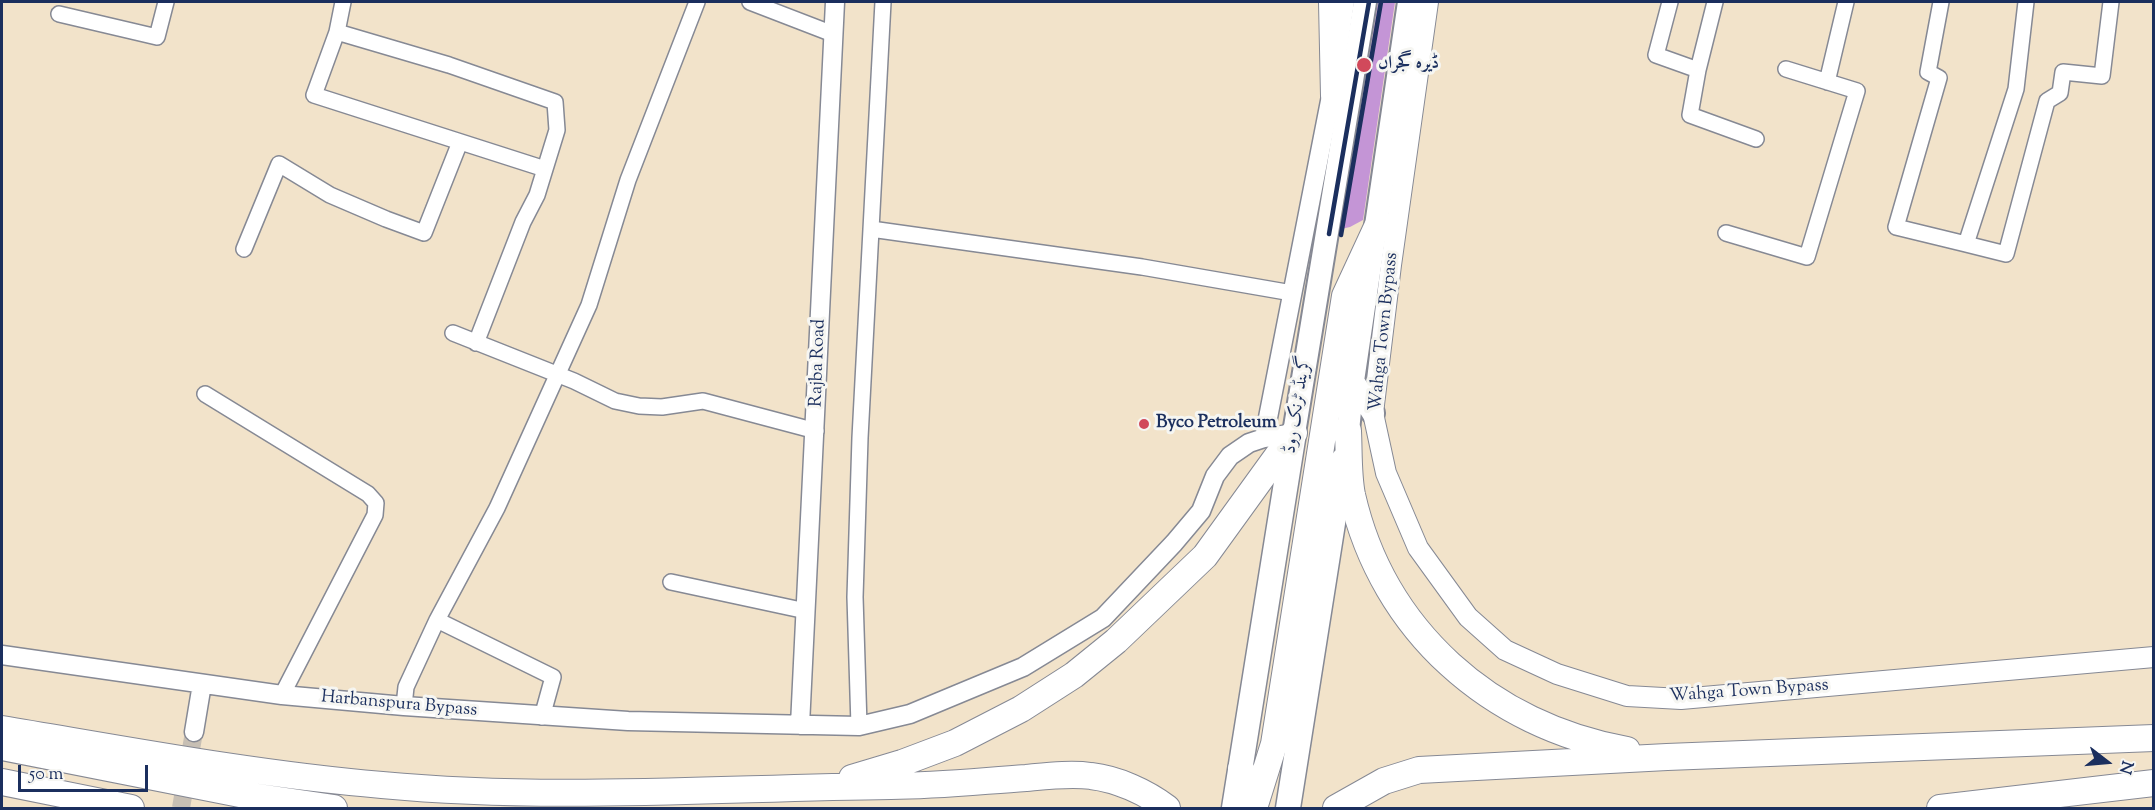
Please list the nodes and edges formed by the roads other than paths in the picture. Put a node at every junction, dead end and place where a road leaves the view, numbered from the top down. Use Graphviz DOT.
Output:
graph roads {
  1 [pos="166,2"];
  2 [pos="343,2"];
  3 [pos="697,2"];
  4 [pos="750,2"];
  5 [pos="836,2"];
  6 [pos="883,2"];
  7 [pos="1329,2"];
  8 [pos="1345,2"];
  9 [pos="1365,2"];
  10 [pos="1424,2"];
  11 [pos="1670,2"];
  12 [pos="1715,2"];
  13 [pos="1846,2"];
  14 [pos="1941,2"];
  15 [pos="2026,2"];
  16 [pos="2111,2"];
  17 [pos="59,14"];
  18 [pos="337,32"];
  19 [pos="833,34"];
  20 [pos="1786,69"];
  21 [pos="1698,70"];
  22 [pos="1827,82"];
  23 [pos="1331,96"];
  24 [pos="1756,139"];
  25 [pos="460,142"];
  26 [pos="545,169"];
  27 [pos="1377,227"];
  28 [pos="871,229"];
  29 [pos="1726,233"];
  30 [pos="1966,244"];
  31 [pos="244,249"];
  32 [pos="1292,293"];
  33 [pos="453,333"];
  34 [pos="476,343"];
  35 [pos="558,375"];
  36 [pos="1353,381"];
  37 [pos="204,394"];
  38 [pos="1374,414"];
  39 [pos="816,431"];
  40 [pos="1348,431"];
  41 [pos="1294,433"];
  42 [pos="1264,438"];
  43 [pos="670,582"];
  44 [pos="806,611"];
  45 [pos="437,620"];
  46 [pos="2,654"];
  47 [pos="2154,657"];
  48 [pos="202,684"];
  49 [pos="282,695"];
  50 [pos="404,706"];
  51 [pos="542,717"];
  52 [pos="800,725"];
  53 [pos="859,726"];
  54 [pos="2,729"];
  55 [pos="194,732"];
  56 [pos="2154,738"];
  57 [pos="2,747"];
  58 [pos="1667,757"];
  59 [pos="1241,769"];
  60 [pos="2,782"];
  61 [pos="2154,783"];
  62 [pos="824,787"];
  63 [pos="2,792"];
  64 [pos="60,808"];
  65 [pos="130,808"];
  66 [pos="334,808"];
  67 [pos="1167,808"];
  68 [pos="1234,808"];
  69 [pos="1252,808"];
  70 [pos="1288,808"];
  71 [pos="1336,808"];
  72 [pos="1940,808"];
  1 -- 17 [label="street"];
  2 -- 18 [label="street"];
  3 -- 35 [label="street"];
  4 -- 19 [label="street"];
  5 -- 19 [label="street, Rajba Road"];
  6 -- 28 [label="street"];
  7 -- 23 [label="main road"];
  8 -- 23 [label="street"];
  9 -- 41 [label="main road, گرینڈ ٹرنک روڈ"];
  10 -- 27 [label="main road"];
  10 -- 38 [label="main road, Wahga Town Bypass"];
  11 -- 21 [label="street"];
  12 -- 21 [label="street"];
  13 -- 22 [label="street"];
  14 -- 30 [label="street"];
  15 -- 30 [label="street"];
  16 -- 30 [label="street"];
  18 -- 25 [label="street"];
  18 -- 26 [label="street"];
  19 -- 39 [label="street, Rajba Road"];
  20 -- 22 [label="street"];
  21 -- 24 [label="street"];
  22 -- 29 [label="street"];
  23 -- 32 [label="street"];
  25 -- 26 [label="street"];
  25 -- 31 [label="street"];
  26 -- 34 [label="street"];
  27 -- 36 [label="main road"];
  27 -- 69 [label="highway"];
  28 -- 32 [label="street"];
  28 -- 53 [label="street"];
  32 -- 42 [label="street"];
  33 -- 34 [label="street"];
  34 -- 35 [label="street"];
  35 -- 39 [label="street"];
  35 -- 45 [label="street"];
  36 -- 38 [label="main road"];
  36 -- 40 [label="main road"];
  37 -- 49 [label="street"];
  38 -- 47 [label="main road, Wahga Town Bypass"];
  39 -- 44 [label="street, Rajba Road"];
  40 -- 58 [label="highway"];
  40 -- 70 [label="highway"];
  41 -- 42 [label="street, Harbanspura Bypass"];
  41 -- 59 [label="highway, گرینڈ ٹرنک روڈ"];
  41 -- 62 [label="highway"];
  42 -- 53 [label="street, Harbanspura Bypass"];
  43 -- 44 [label="street"];
  44 -- 52 [label="street, Rajba Road"];
  45 -- 50 [label="street"];
  45 -- 51 [label="street"];
  46 -- 48 [label="street, Harbanspura Bypass"];
  48 -- 49 [label="street, Harbanspura Bypass"];
  48 -- 55 [label="street"];
  49 -- 50 [label="street, Harbanspura Bypass"];
  50 -- 51 [label="street, Harbanspura Bypass"];
  51 -- 52 [label="street, Harbanspura Bypass"];
  52 -- 53 [label="street, Harbanspura Bypass"];
  54 -- 62 [label="highway"];
  56 -- 58 [label="highway"];
  57 -- 66 [label="highway"];
  58 -- 71 [label="highway"];
  59 -- 68 [label="highway, گرینڈ ٹرنک روڈ"];
  59 -- 69 [label="highway"];
  60 -- 65 [label="highway"];
  61 -- 72 [label="highway"];
  62 -- 67 [label="highway"];
  63 -- 64 [label="highway"];
}
